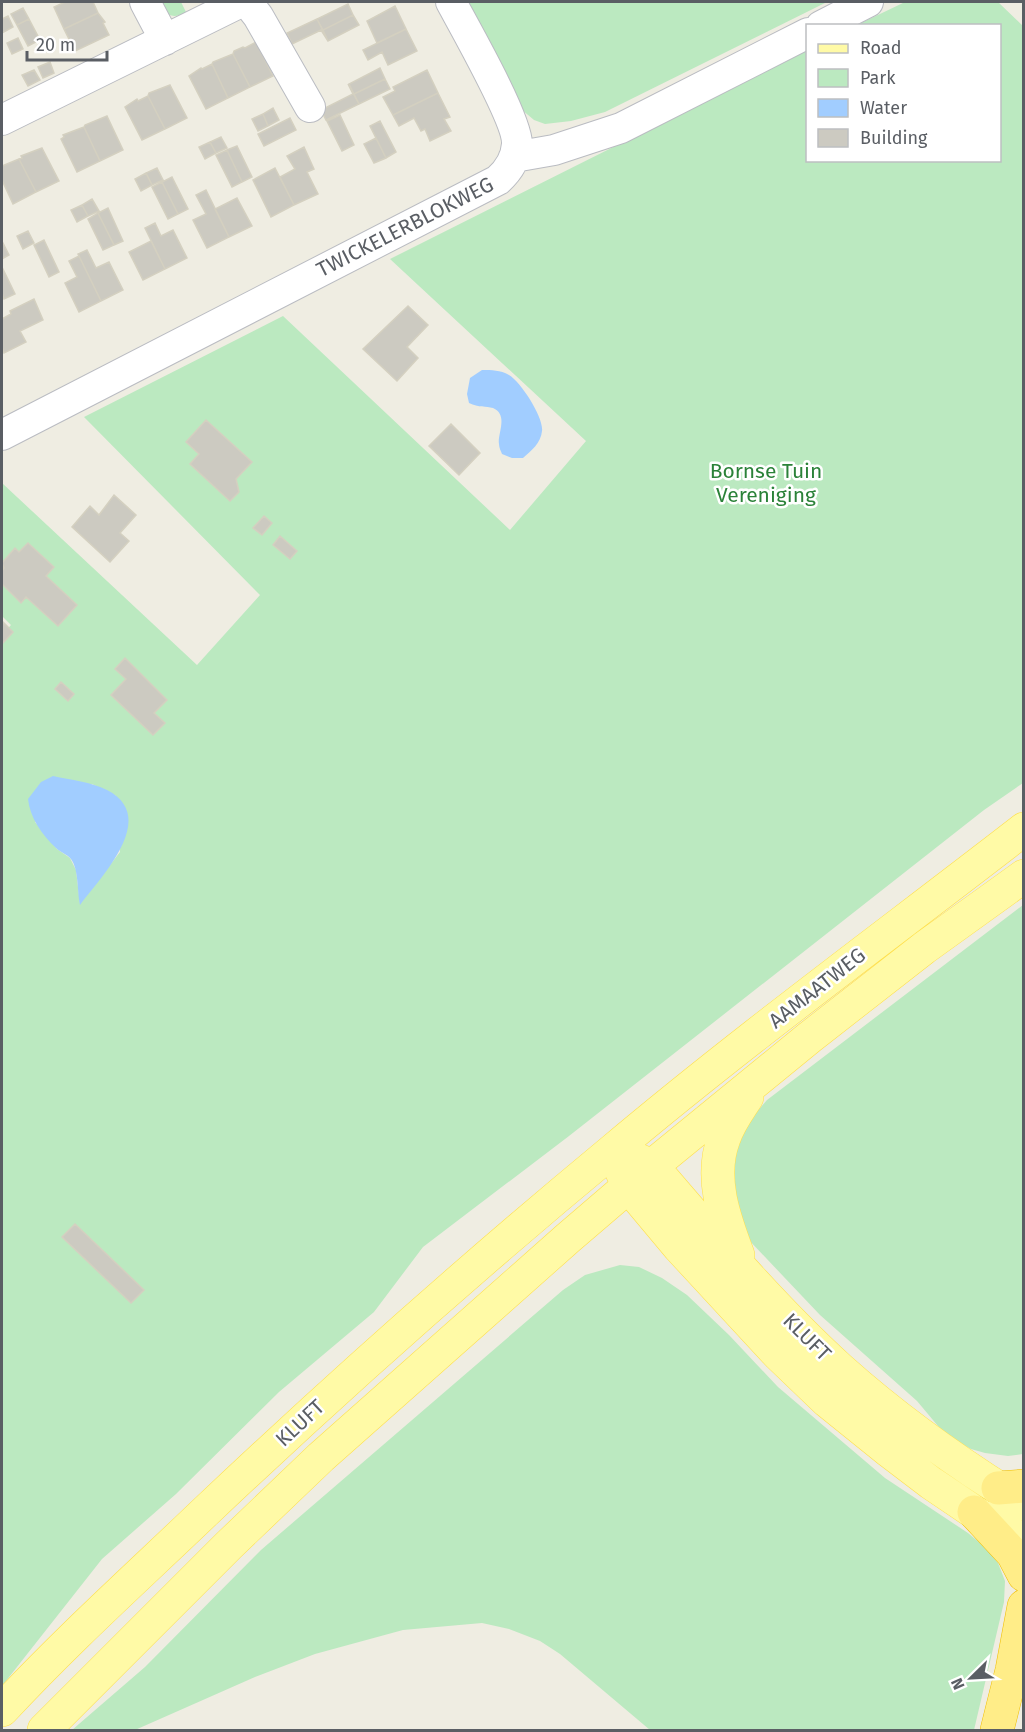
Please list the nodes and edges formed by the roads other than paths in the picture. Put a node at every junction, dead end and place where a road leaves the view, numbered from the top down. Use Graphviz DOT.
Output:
graph roads {
  1 [pos="145,2"];
  2 [pos="241,2"];
  3 [pos="247,2"];
  4 [pos="452,2"];
  5 [pos="868,2"];
  6 [pos="825,24"];
  7 [pos="806,34"];
  8 [pos="165,40"];
  9 [pos="310,107"];
  10 [pos="2,120"];
  11 [pos="514,157"];
  12 [pos="2,435"];
  13 [pos="1023,829"];
  14 [pos="1023,876"];
  15 [pos="757,1081"];
  16 [pos="613,1150"];
  17 [pos="652,1166"];
  18 [pos="628,1186"];
  19 [pos="744,1271"];
  20 [pos="1015,1493"];
  21 [pos="974,1512"];
  22 [pos="1023,1541"];
  23 [pos="1023,1575"];
  24 [pos="1023,1606"];
  25 [pos="2,1710"];
  26 [pos="44,1731"];
  27 [pos="997,1731"];
  1 -- 8 [label="street"];
  2 -- 8 [label="street"];
  3 -- 9 [label="street"];
  4 -- 11 [label="street"];
  5 -- 6 [label="street"];
  7 -- 11 [label="street"];
  8 -- 10 [label="street"];
  11 -- 12 [label="street, TWICKELERBLOKWEG"];
  13 -- 16 [label="main road, AAMAATWEG"];
  14 -- 15 [label="main road, AAMAATWEG"];
  15 -- 17 [label="main road, AAMAATWEG"];
  15 -- 19 [label="main road"];
  16 -- 17 [label="main road, KLUFT"];
  16 -- 18 [label="main road, KLUFT"];
  16 -- 25 [label="main road, KLUFT"];
  17 -- 18 [label="main road, AAMAATWEG"];
  17 -- 19 [label="main road, KLUFT"];
  18 -- 21 [label="main road, KLUFT"];
  18 -- 26 [label="main road, KLUFT"];
  19 -- 20 [label="main road, KLUFT"];
  21 -- 22 [label="main road, KLUFT"];
  21 -- 23 [label="highway"];
  24 -- 27 [label="highway"];
}
